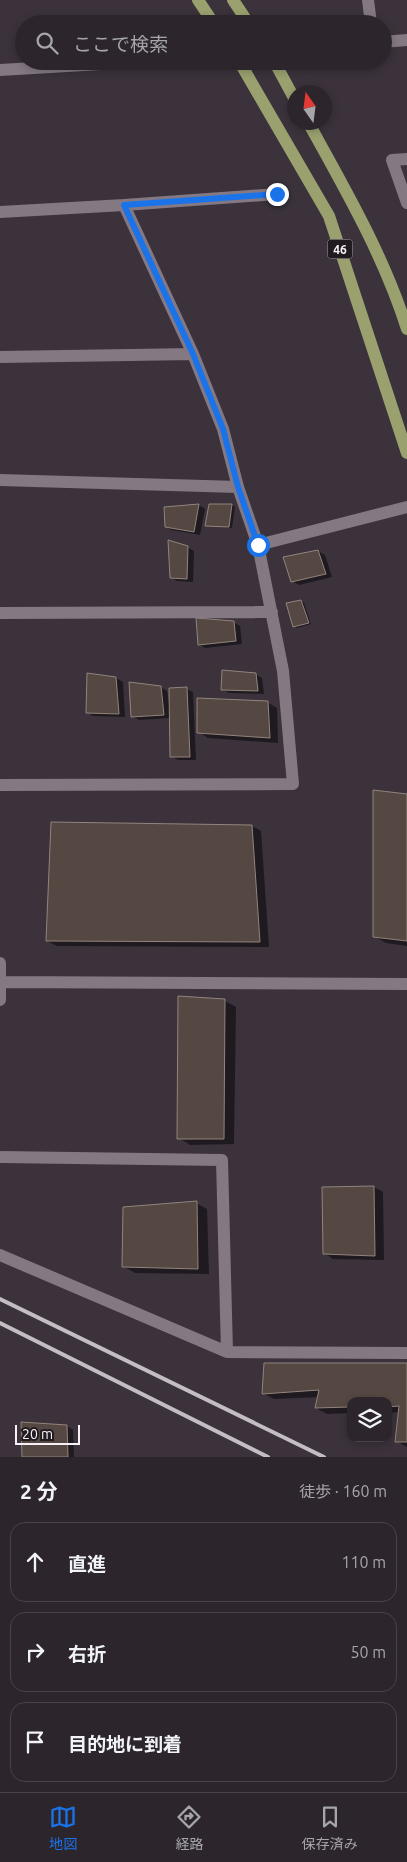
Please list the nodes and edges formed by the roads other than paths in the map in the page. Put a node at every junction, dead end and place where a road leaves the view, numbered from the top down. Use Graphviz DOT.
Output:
graph roads {
  1 [pos="198,0"];
  2 [pos="233,0"];
  3 [pos="368,0"];
  4 [pos="208,15"];
  5 [pos="243,15"];
  6 [pos="370,15"];
  7 [pos="407,40"];
  8 [pos="392,41"];
  9 [pos="15,69"];
  10 [pos="0,70"];
  11 [pos="244,70"];
  12 [pos="279,70"];
  13 [pos="287,85"];
  14 [pos="312,130"];
  15 [pos="407,159"];
  16 [pos="277,194"];
  17 [pos="407,203"];
  18 [pos="124,205"];
  19 [pos="0,210"];
  20 [pos="407,329"];
  21 [pos="193,354"];
  22 [pos="0,358"];
  23 [pos="407,452"];
  24 [pos="0,480"];
  25 [pos="238,487"];
  26 [pos="407,507"];
  27 [pos="258,545"];
  28 [pos="272,612"];
  29 [pos="0,613"];
  30 [pos="0,785"];
  31 [pos="0,963"];
  32 [pos="1,982"];
  33 [pos="407,984"];
  34 [pos="0,1000"];
  35 [pos="0,1157"];
  36 [pos="0,1255"];
  37 [pos="227,1352"];
  38 [pos="407,1353"];
  1 -- 4 [label="main road"];
  2 -- 5 [label="main road"];
  3 -- 6 [label="street"];
  7 -- 8 [label="street"];
  9 -- 10 [label="street"];
  11 -- 23 [label="main road, 46"];
  12 -- 13 [label="main road"];
  14 -- 20 [label="main road, 46"];
  15 -- 17 [label="street"];
  16 -- 18 [label="street"];
  18 -- 19 [label="street"];
  18 -- 21 [label="street"];
  21 -- 22 [label="street"];
  21 -- 25 [label="street"];
  24 -- 25 [label="street"];
  25 -- 27 [label="street"];
  26 -- 27 [label="street"];
  27 -- 28 [label="street"];
  28 -- 29 [label="street"];
  28 -- 30 [label="street"];
  31 -- 32 [label="street"];
  32 -- 33 [label="street"];
  32 -- 34 [label="street"];
  35 -- 37 [label="street"];
  36 -- 37 [label="street"];
  37 -- 38 [label="street"];
}
